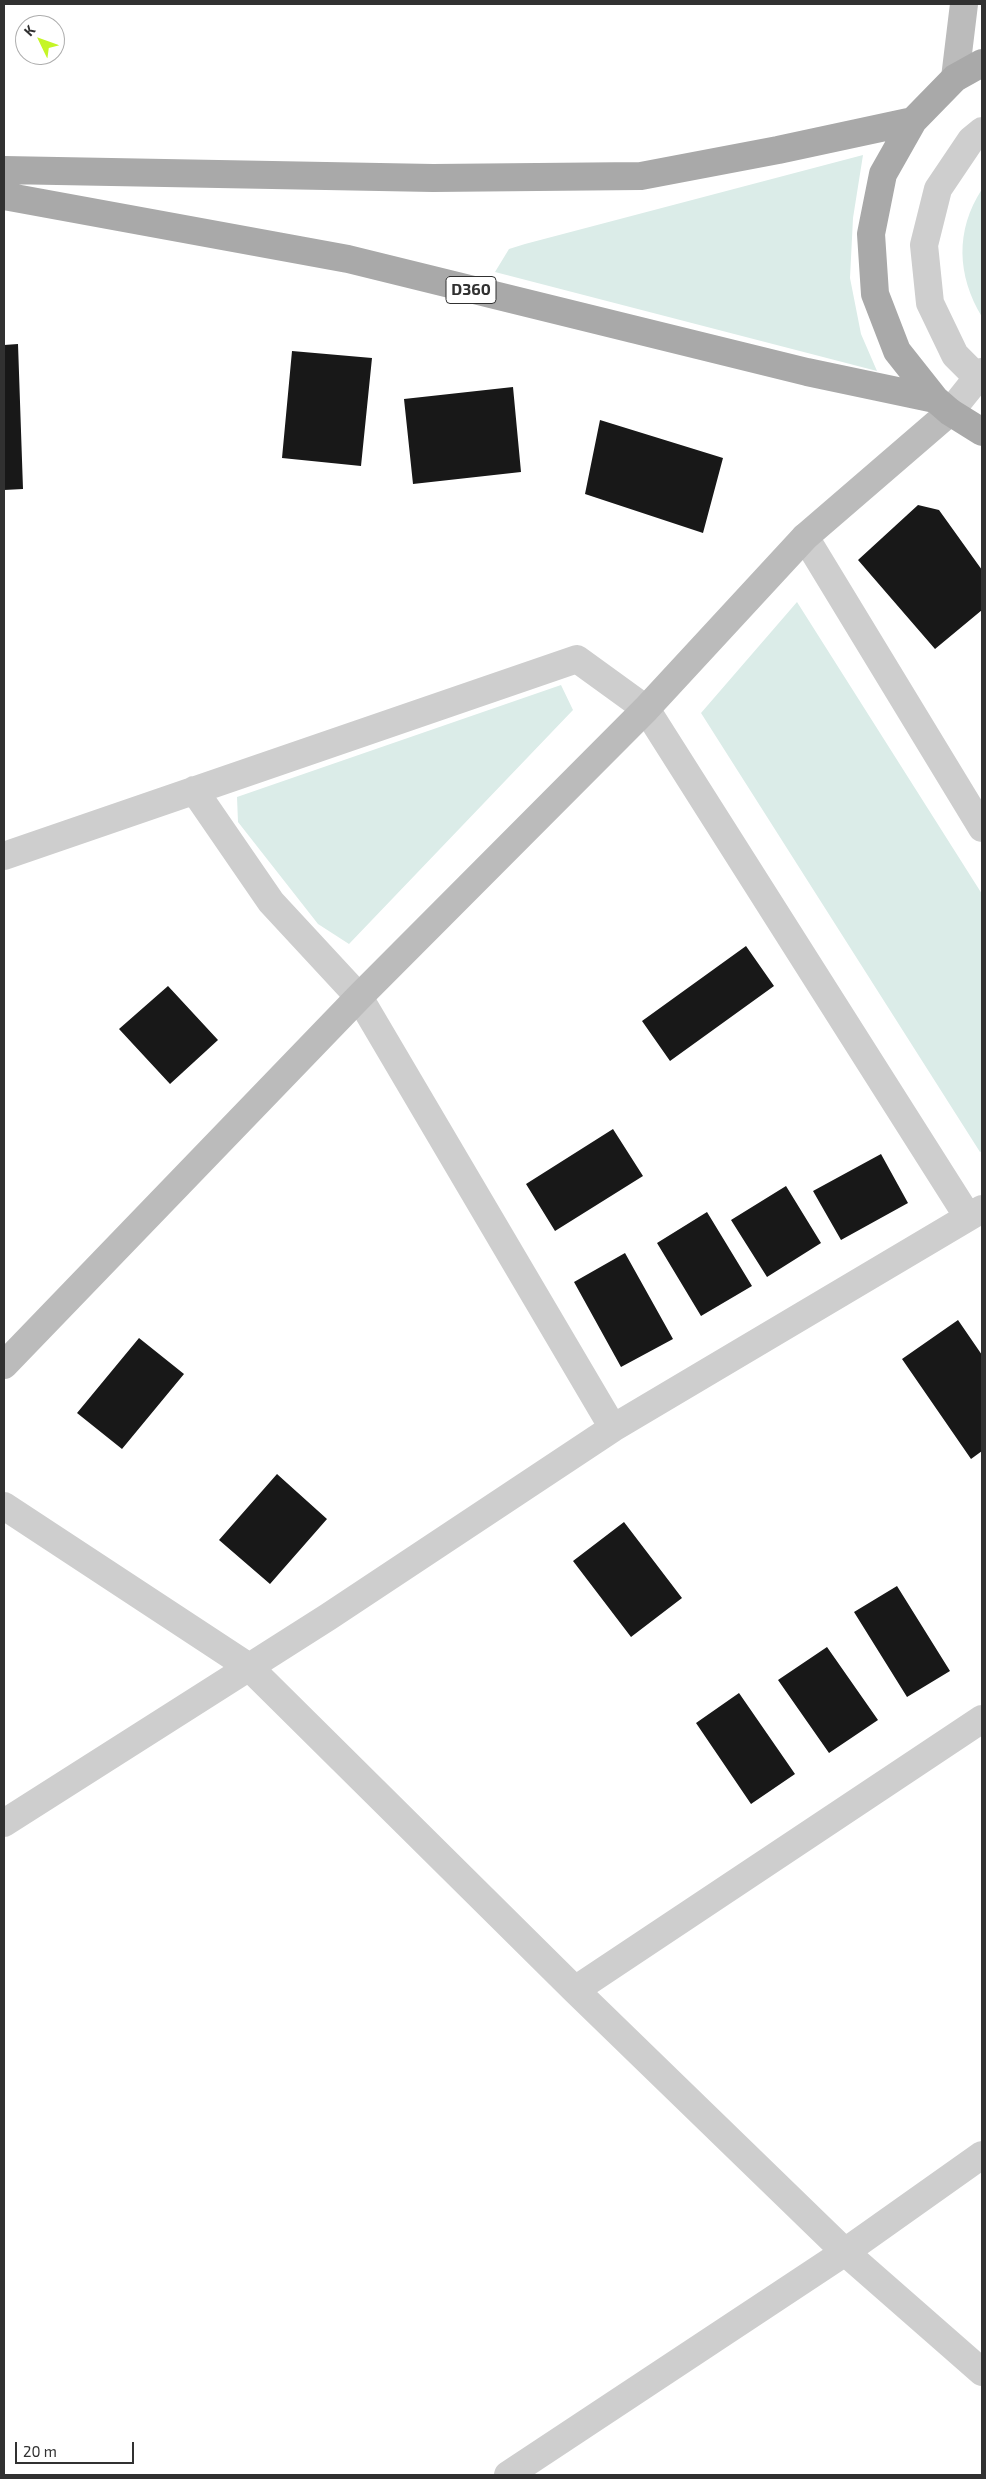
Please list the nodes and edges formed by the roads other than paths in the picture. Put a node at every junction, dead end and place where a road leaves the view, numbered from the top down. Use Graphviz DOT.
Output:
graph roads {
  1 [pos="964,4"];
  2 [pos="982,63"];
  3 [pos="955,78"];
  4 [pos="913,121"];
  5 [pos="978,141"];
  6 [pos="4,170"];
  7 [pos="4,196"];
  8 [pos="981,377"];
  9 [pos="942,406"];
  10 [pos="982,432"];
  11 [pos="805,537"];
  12 [pos="646,709"];
  13 [pos="194,790"];
  14 [pos="982,828"];
  15 [pos="4,856"];
  16 [pos="359,997"];
  17 [pos="975,1213"];
  18 [pos="4,1366"];
  19 [pos="613,1428"];
  20 [pos="4,1506"];
  21 [pos="249,1667"];
  22 [pos="982,1719"];
  23 [pos="4,1823"];
  24 [pos="574,1990"];
  25 [pos="982,2155"];
  26 [pos="845,2252"];
  27 [pos="982,2372"];
  28 [pos="508,2475"];
  1 -- 3 [label="street"];
  2 -- 3 [label="main road"];
  3 -- 4 [label="main road"];
  4 -- 6 [label="main road"];
  4 -- 9 [label="main road"];
  5 -- 8 [label="street"];
  7 -- 9 [label="main road, D360"];
  8 -- 9 [label="street"];
  9 -- 10 [label="main road"];
  9 -- 11 [label="street"];
  11 -- 12 [label="street"];
  11 -- 14 [label="street"];
  12 -- 13 [label="street"];
  12 -- 16 [label="street"];
  12 -- 17 [label="street"];
  13 -- 15 [label="street"];
  13 -- 16 [label="street"];
  16 -- 18 [label="street"];
  16 -- 19 [label="street"];
  17 -- 19 [label="street"];
  19 -- 21 [label="street"];
  20 -- 21 [label="street"];
  21 -- 23 [label="street"];
  21 -- 24 [label="street"];
  22 -- 24 [label="street"];
  24 -- 26 [label="street"];
  25 -- 26 [label="street"];
  26 -- 27 [label="street"];
  26 -- 28 [label="street"];
}
